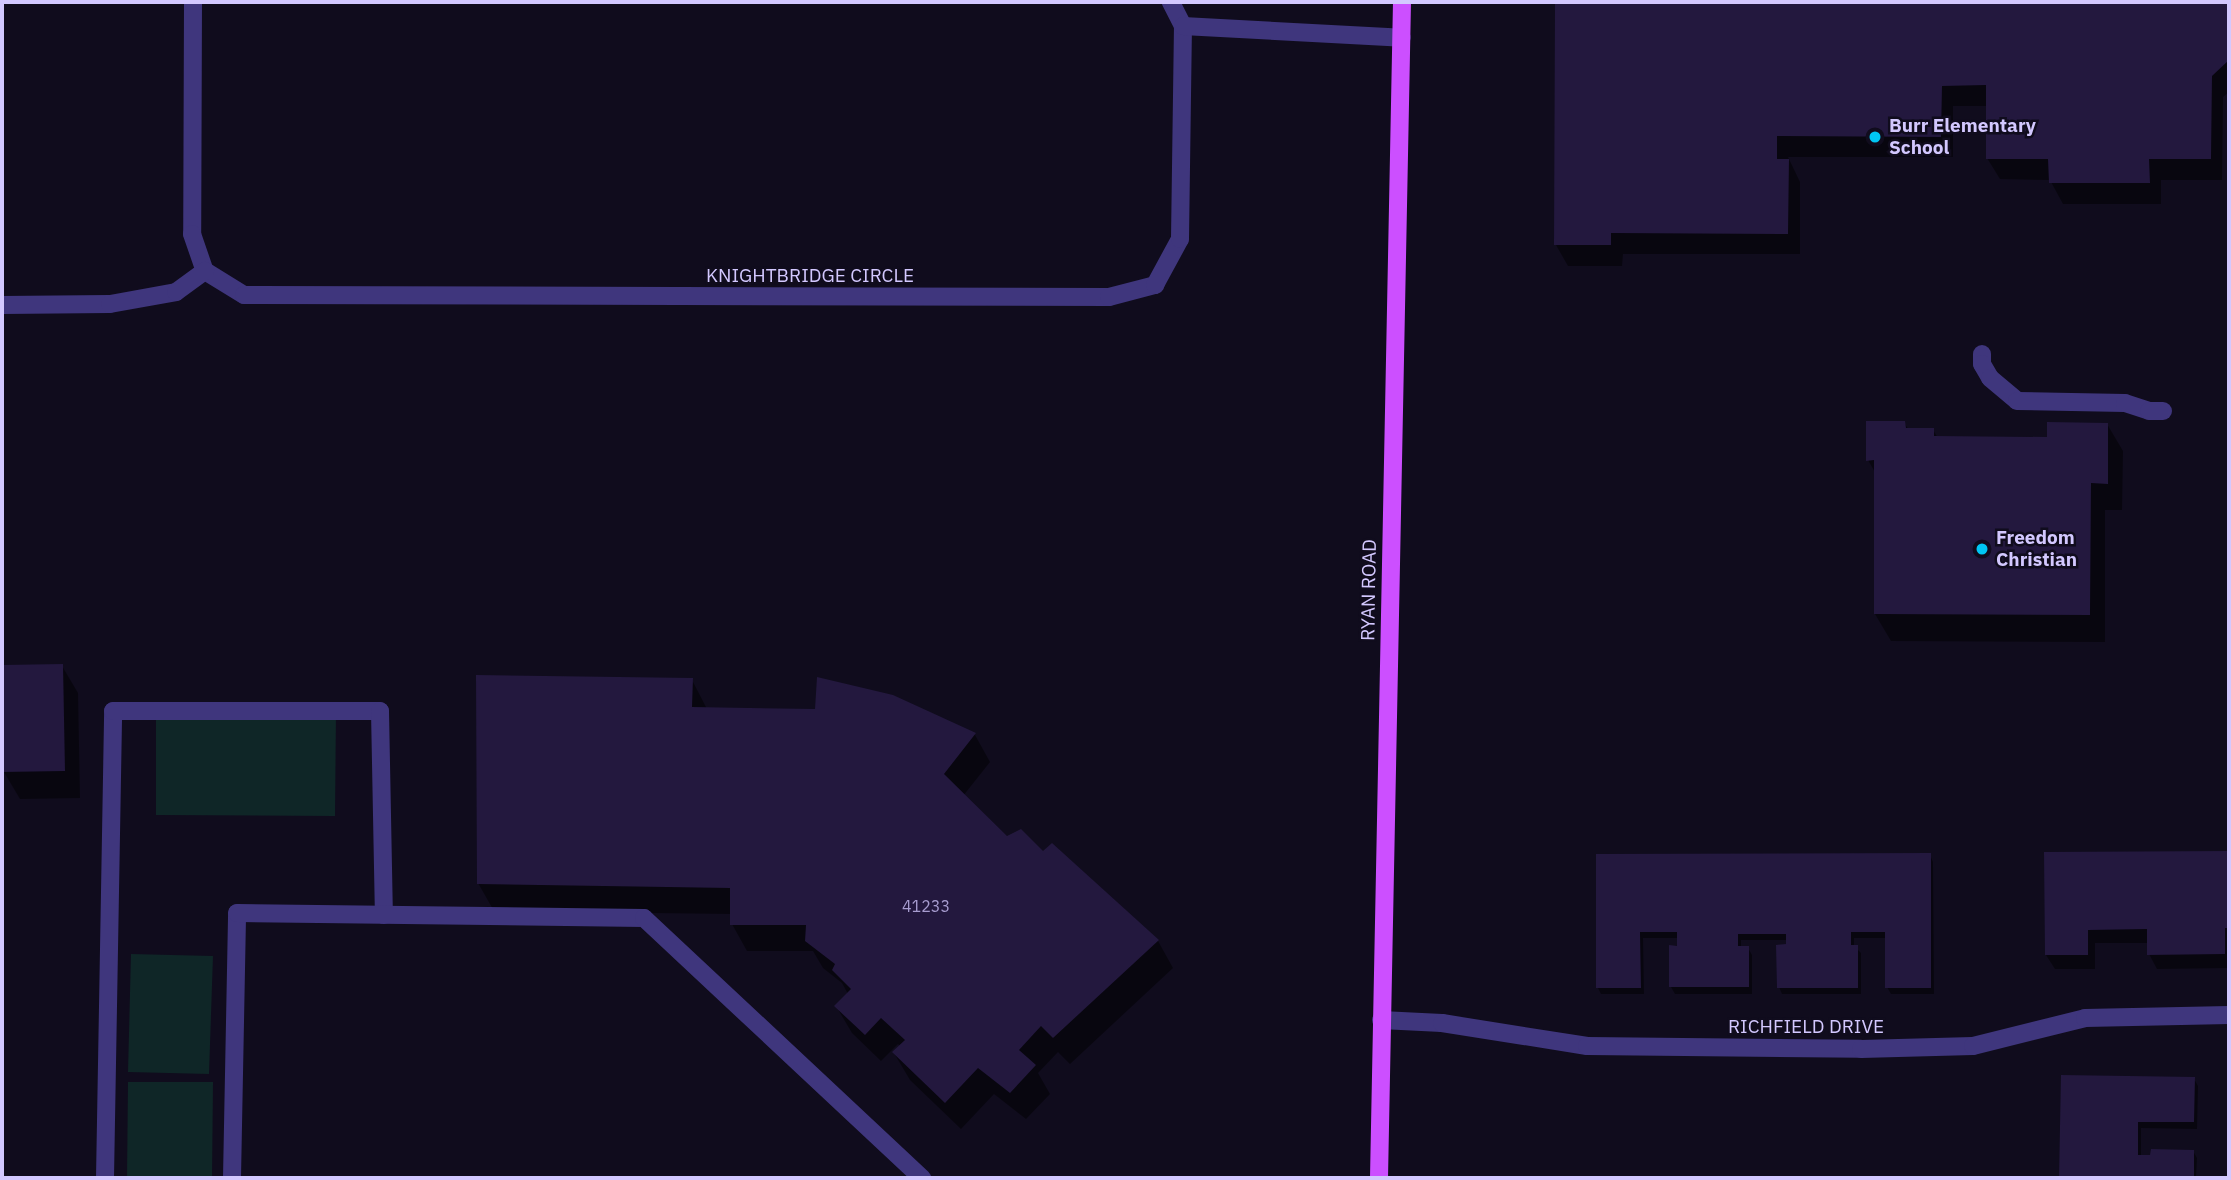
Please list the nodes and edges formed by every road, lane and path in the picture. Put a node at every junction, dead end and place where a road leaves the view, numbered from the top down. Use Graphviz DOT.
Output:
graph roads {
  1 [pos="193,2"];
  2 [pos="1171,2"];
  3 [pos="1402,2"];
  4 [pos="1183,26"];
  5 [pos="1402,37"];
  6 [pos="205,271"];
  7 [pos="2,304"];
  8 [pos="1982,354"];
  9 [pos="2163,411"];
  10 [pos="384,915"];
  11 [pos="2229,1015"];
  12 [pos="1381,1020"];
  13 [pos="105,1178"];
  14 [pos="232,1178"];
  15 [pos="922,1178"];
  16 [pos="1378,1178"];
  1 -- 6 [label="street"];
  2 -- 4 [label="street, KNIGHTBRIDGE CIRCLE"];
  3 -- 5 [label="main road, RYAN ROAD"];
  4 -- 5 [label="street"];
  4 -- 6 [label="street, KNIGHTBRIDGE CIRCLE"];
  5 -- 12 [label="main road, RYAN ROAD"];
  6 -- 7 [label="street"];
  8 -- 9 [label="street"];
  10 -- 13 [label="street"];
  10 -- 14 [label="street"];
  10 -- 15 [label="street"];
  11 -- 12 [label="street, RICHFIELD DRIVE"];
  12 -- 16 [label="main road, RYAN ROAD"];
}
